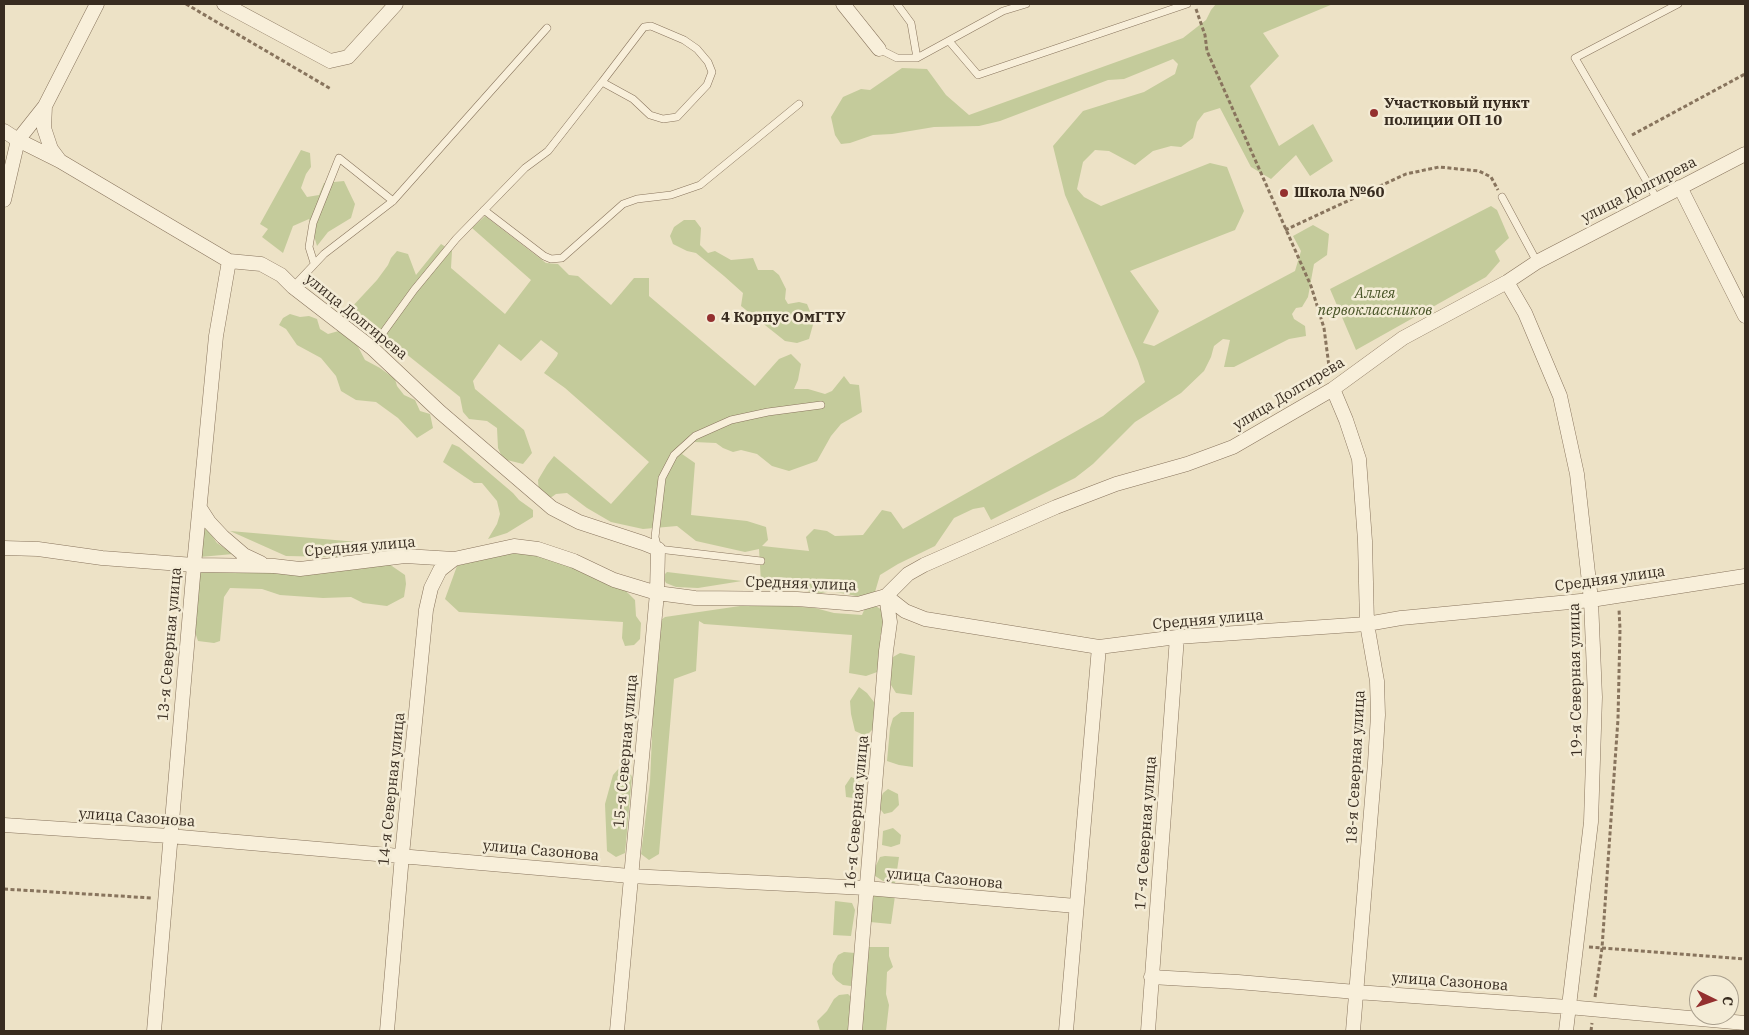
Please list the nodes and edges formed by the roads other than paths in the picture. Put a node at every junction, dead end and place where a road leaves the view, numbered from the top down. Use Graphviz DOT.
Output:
graph roads {
  1 [pos="97,4"];
  2 [pos="224,4"];
  3 [pos="396,4"];
  4 [pos="843,4"];
  5 [pos="897,4"];
  6 [pos="1010,4"];
  7 [pos="1026,4"];
  8 [pos="1186,4"];
  9 [pos="1678,4"];
  10 [pos="1003,11"];
  11 [pos="547,28"];
  12 [pos="949,41"];
  13 [pos="878,49"];
  14 [pos="917,58"];
  15 [pos="602,82"];
  16 [pos="799,104"];
  17 [pos="45,106"];
  18 [pos="4,131"];
  19 [pos="18,140"];
  20 [pos="1745,154"];
  21 [pos="60,161"];
  22 [pos="1680,187"];
  23 [pos="1502,197"];
  24 [pos="1657,199"];
  25 [pos="4,200"];
  26 [pos="393,201"];
  27 [pos="484,210"];
  28 [pos="230,261"];
  29 [pos="1536,262"];
  30 [pos="314,263"];
  31 [pos="1507,282"];
  32 [pos="293,286"];
  33 [pos="1745,316"];
  34 [pos="372,348"];
  35 [pos="1333,389"];
  36 [pos="821,406"];
  37 [pos="200,508"];
  38 [pos="4,548"];
  39 [pos="658,549"];
  40 [pos="454,559"];
  41 [pos="761,562"];
  42 [pos="194,565"];
  43 [pos="274,566"];
  44 [pos="1745,576"];
  45 [pos="657,593"];
  46 [pos="886,596"];
  47 [pos="1591,600"];
  48 [pos="1366,624"];
  49 [pos="1176,637"];
  50 [pos="1099,647"];
  51 [pos="4,825"];
  52 [pos="169,836"];
  53 [pos="402,855"];
  54 [pos="630,876"];
  55 [pos="866,888"];
  56 [pos="1076,906"];
  57 [pos="1151,977"];
  58 [pos="1356,992"];
  59 [pos="1568,1007"];
  60 [pos="1745,1024"];
  61 [pos="154,1031"];
  62 [pos="387,1031"];
  63 [pos="617,1031"];
  64 [pos="855,1031"];
  65 [pos="1066,1031"];
  66 [pos="1148,1031"];
  67 [pos="1352,1031"];
  68 [pos="1566,1031"];
  1 -- 17 [label="street"];
  2 -- 3 [label="street"];
  4 -- 13 [label="street"];
  5 -- 14 [label="lane"];
  6 -- 10 [label="lane"];
  7 -- 10 [label="lane"];
  8 -- 12 [label="lane"];
  9 -- 24 [label="lane"];
  10 -- 12 [label="lane"];
  11 -- 26 [label="lane"];
  12 -- 14 [label="lane"];
  13 -- 14 [label="lane"];
  15 -- 15 [label="lane"];
  15 -- 27 [label="lane"];
  16 -- 27 [label="lane"];
  17 -- 19 [label="street"];
  17 -- 21 [label="street"];
  18 -- 19 [label="street, улица Долгирева"];
  19 -- 21 [label="street, улица Долгирева"];
  19 -- 25 [label="street"];
  20 -- 22 [label="street, улица Долгирева"];
  21 -- 28 [label="street, улица Долгирева"];
  22 -- 24 [label="street, улица Долгирева"];
  22 -- 33 [label="street"];
  23 -- 29 [label="lane"];
  24 -- 29 [label="street, улица Долгирева"];
  26 -- 30 [label="lane"];
  26 -- 30 [label="lane"];
  27 -- 34 [label="lane"];
  28 -- 32 [label="street, улица Долгирева"];
  28 -- 37 [label="street, 13-я Северная улица"];
  29 -- 31 [label="street, улица Долгирева"];
  30 -- 32 [label="lane"];
  31 -- 35 [label="street, улица Долгирева"];
  31 -- 47 [label="street, 19-я Северная улица"];
  32 -- 34 [label="street, улица Долгирева"];
  34 -- 39 [label="street, улица Долгирева"];
  35 -- 46 [label="street, улица Долгирева"];
  35 -- 48 [label="street, 18-я Северная улица"];
  36 -- 39 [label="lane"];
  37 -- 42 [label="street, 13-я Северная улица"];
  37 -- 43 [label="street"];
  38 -- 42 [label="street, Средняя улица"];
  39 -- 41 [label="lane"];
  39 -- 45 [label="street"];
  40 -- 43 [label="street, Средняя улица"];
  40 -- 45 [label="street, Средняя улица"];
  40 -- 53 [label="street, 14-я Северная улица"];
  42 -- 43 [label="street, Средняя улица"];
  42 -- 52 [label="street, 13-я Северная улица"];
  44 -- 47 [label="street, Средняя улица"];
  45 -- 46 [label="street, Средняя улица"];
  45 -- 54 [label="street, 15-я Северная улица"];
  46 -- 50 [label="street, Средняя улица"];
  46 -- 55 [label="street, 16-я Северная улица"];
  47 -- 48 [label="street, Средняя улица"];
  47 -- 59 [label="street, 19-я Северная улица"];
  48 -- 49 [label="street, Средняя улица"];
  48 -- 58 [label="street, 18-я Северная улица"];
  49 -- 50 [label="street, Средняя улица"];
  49 -- 57 [label="street, 17-я Северная улица"];
  50 -- 56 [label="street"];
  51 -- 52 [label="street, улица Сазонова"];
  52 -- 53 [label="street, улица Сазонова"];
  52 -- 61 [label="street, 13-я Северная улица"];
  53 -- 54 [label="street, улица Сазонова"];
  53 -- 62 [label="street, 14-я Северная улица"];
  54 -- 55 [label="street, улица Сазонова"];
  54 -- 63 [label="street, 15-я Северная улица"];
  55 -- 56 [label="street, улица Сазонова"];
  55 -- 64 [label="street, 16-я Северная улица"];
  56 -- 65 [label="street"];
  57 -- 58 [label="street, улица Сазонова"];
  57 -- 66 [label="street, 17-я Северная улица"];
  58 -- 59 [label="street, улица Сазонова"];
  58 -- 67 [label="street, 18-я Северная улица"];
  59 -- 60 [label="street, улица Сазонова"];
  59 -- 68 [label="street, 19-я Северная улица"];
}
